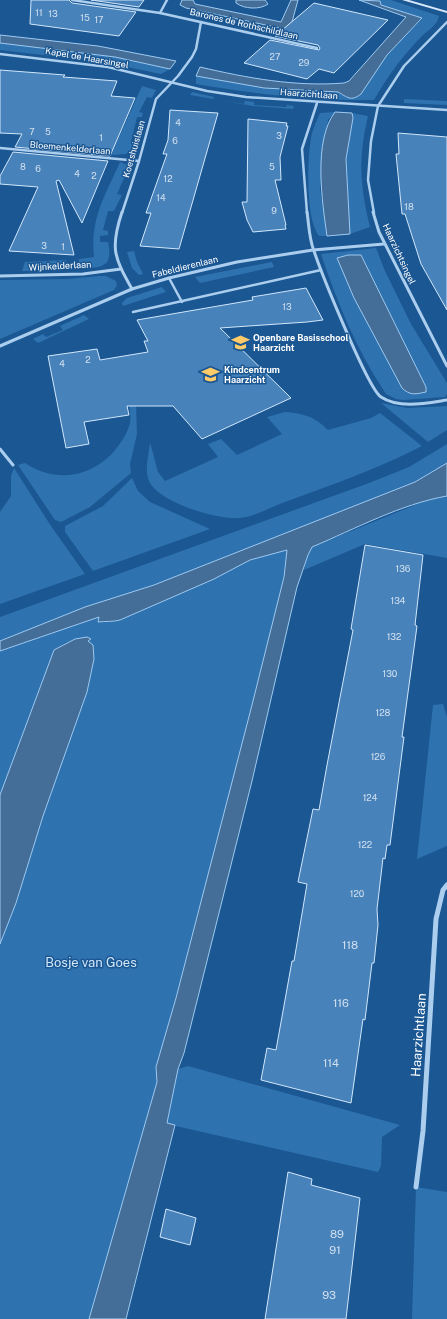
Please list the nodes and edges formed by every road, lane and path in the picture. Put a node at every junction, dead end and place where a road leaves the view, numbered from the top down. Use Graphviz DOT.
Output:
graph roads {
  1 [pos="72,0"];
  2 [pos="167,0"];
  3 [pos="404,0"];
  4 [pos="447,12"];
  5 [pos="160,13"];
  6 [pos="201,22"];
  7 [pos="447,22"];
  8 [pos="318,48"];
  9 [pos="0,54"];
  10 [pos="171,82"];
  11 [pos="316,103"];
  12 [pos="378,106"];
  13 [pos="447,110"];
  14 [pos="0,148"];
  15 [pos="139,161"];
  16 [pos="384,244"];
  17 [pos="313,250"];
  18 [pos="121,268"];
  19 [pos="321,270"];
  20 [pos="0,276"];
  21 [pos="169,278"];
  22 [pos="132,288"];
  23 [pos="182,302"];
  24 [pos="134,312"];
  25 [pos="0,346"];
  26 [pos="447,366"];
  27 [pos="447,400"];
  28 [pos="0,449"];
  29 [pos="13,465"];
  30 [pos="447,885"];
  31 [pos="416,1187"];
  1 -- 5 [label="street, Barones de Rothschildlaan"];
  2 -- 5 [label="street"];
  3 -- 4 [label="street"];
  5 -- 6 [label="street, Barones de Rothschildlaan"];
  6 -- 8 [label="street, Barones de Rothschildlaan"];
  6 -- 10 [label="street, Koetshuislaan"];
  7 -- 12 [label="street, Haarzichtsingel"];
  9 -- 10 [label="street, Kapel de Haarsingel"];
  10 -- 11 [label="street, Haarzichtlaan"];
  10 -- 15 [label="street, Koetshuislaan"];
  11 -- 12 [label="street, Haarzichtlaan"];
  11 -- 17 [label="street"];
  12 -- 13 [label="street, Haarzichtlaan"];
  12 -- 16 [label="street, Haarzichtsingel"];
  14 -- 15 [label="street, Bloemenkelderlaan"];
  15 -- 18 [label="street, Koetshuislaan"];
  16 -- 17 [label="street, Fabeldierenlaan"];
  16 -- 26 [label="street, Haarzichtsingel"];
  17 -- 19 [label="street"];
  17 -- 21 [label="street, Fabeldierenlaan"];
  18 -- 20 [label="street, Wijnkelderlaan"];
  18 -- 22 [label="street, Koetshuislaan"];
  19 -- 23 [label="lane"];
  19 -- 27 [label="street"];
  21 -- 22 [label="street, Fabeldierenlaan"];
  21 -- 23 [label="lane"];
  22 -- 25 [label="street, Fabeldierenlaan"];
  23 -- 24 [label="lane"];
  28 -- 29 [label="street"];
  30 -- 31 [label="street, Haarzichtlaan"];
}
